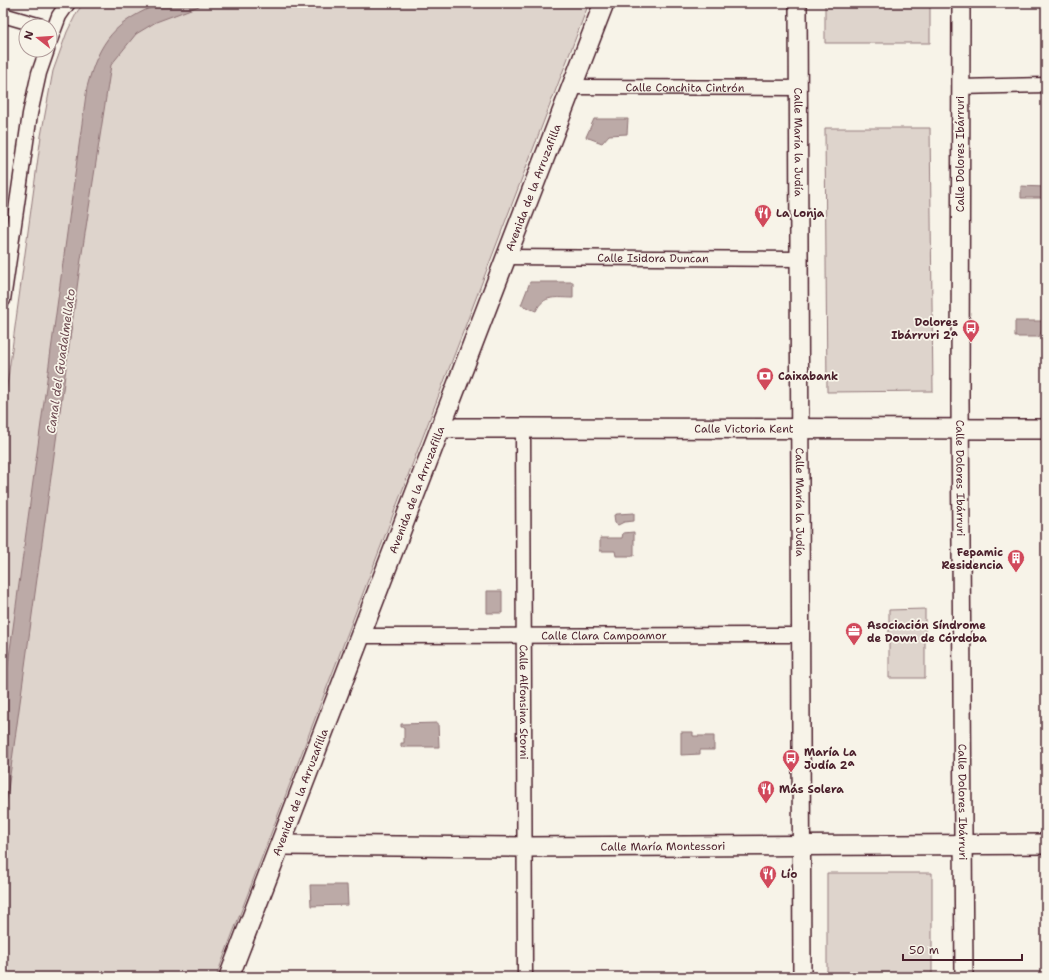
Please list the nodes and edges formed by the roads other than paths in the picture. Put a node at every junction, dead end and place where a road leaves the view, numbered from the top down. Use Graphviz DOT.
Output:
graph roads {
  1 [pos="68,3"];
  2 [pos="604,3"];
  3 [pos="798,3"];
  4 [pos="961,3"];
  5 [pos="3,15"];
  6 [pos="57,18"];
  7 [pos="18,20"];
  8 [pos="44,58"];
  9 [pos="572,86"];
  10 [pos="960,86"];
  11 [pos="1046,86"];
  12 [pos="798,88"];
  13 [pos="506,257"];
  14 [pos="799,259"];
  15 [pos="3,300"];
  16 [pos="441,428"];
  17 [pos="524,428"];
  18 [pos="800,428"];
  19 [pos="960,429"];
  20 [pos="1046,429"];
  21 [pos="523,635"];
  22 [pos="801,635"];
  23 [pos="360,636"];
  24 [pos="802,844"];
  25 [pos="963,844"];
  26 [pos="1046,844"];
  27 [pos="280,845"];
  28 [pos="525,846"];
  29 [pos="229,977"];
  30 [pos="525,977"];
  31 [pos="802,977"];
  32 [pos="964,977"];
  1 -- 6 [label="street"];
  2 -- 9 [label="main road, Avenida de la Arruzafilla"];
  3 -- 12 [label="street, Calle María la Judía"];
  4 -- 10 [label="street, Calle Dolores Ibárruri"];
  5 -- 7 [label="street"];
  8 -- 15 [label="street"];
  9 -- 12 [label="street, Calle Conchita Cintrón"];
  9 -- 13 [label="main road, Avenida de la Arruzafilla"];
  10 -- 11 [label="street"];
  10 -- 19 [label="street, Calle Dolores Ibárruri"];
  12 -- 14 [label="street, Calle María la Judía"];
  13 -- 14 [label="street, Calle Isidora Duncan"];
  13 -- 16 [label="main road, Avenida de la Arruzafilla"];
  14 -- 18 [label="street, Calle María la Judía"];
  16 -- 17 [label="main road, Calle Victoria Kent"];
  16 -- 23 [label="main road, Avenida de la Arruzafilla"];
  17 -- 18 [label="main road, Calle Victoria Kent"];
  17 -- 21 [label="street, Calle Alfonsina Storni"];
  18 -- 19 [label="main road, Calle Victoria Kent"];
  18 -- 22 [label="street, Calle María la Judía"];
  19 -- 20 [label="main road, Calle Victoria Kent"];
  19 -- 25 [label="street, Calle Dolores Ibárruri"];
  21 -- 22 [label="street, Calle Clara Campoamor"];
  21 -- 23 [label="street, Calle Clara Campoamor"];
  21 -- 28 [label="street, Calle Alfonsina Storni"];
  22 -- 24 [label="street, Calle María la Judía"];
  23 -- 27 [label="main road, Avenida de la Arruzafilla"];
  24 -- 25 [label="main road, Calle María Montessori"];
  24 -- 28 [label="main road, Calle María Montessori"];
  24 -- 31 [label="street, Calle María la Judía"];
  25 -- 26 [label="main road, Calle María Montessori"];
  25 -- 32 [label="street, Calle Dolores Ibárruri"];
  27 -- 28 [label="main road, Calle María Montessori"];
  27 -- 29 [label="main road, Avenida de la Arruzafilla"];
  28 -- 30 [label="street, Calle Alfonsina Storni"];
}
